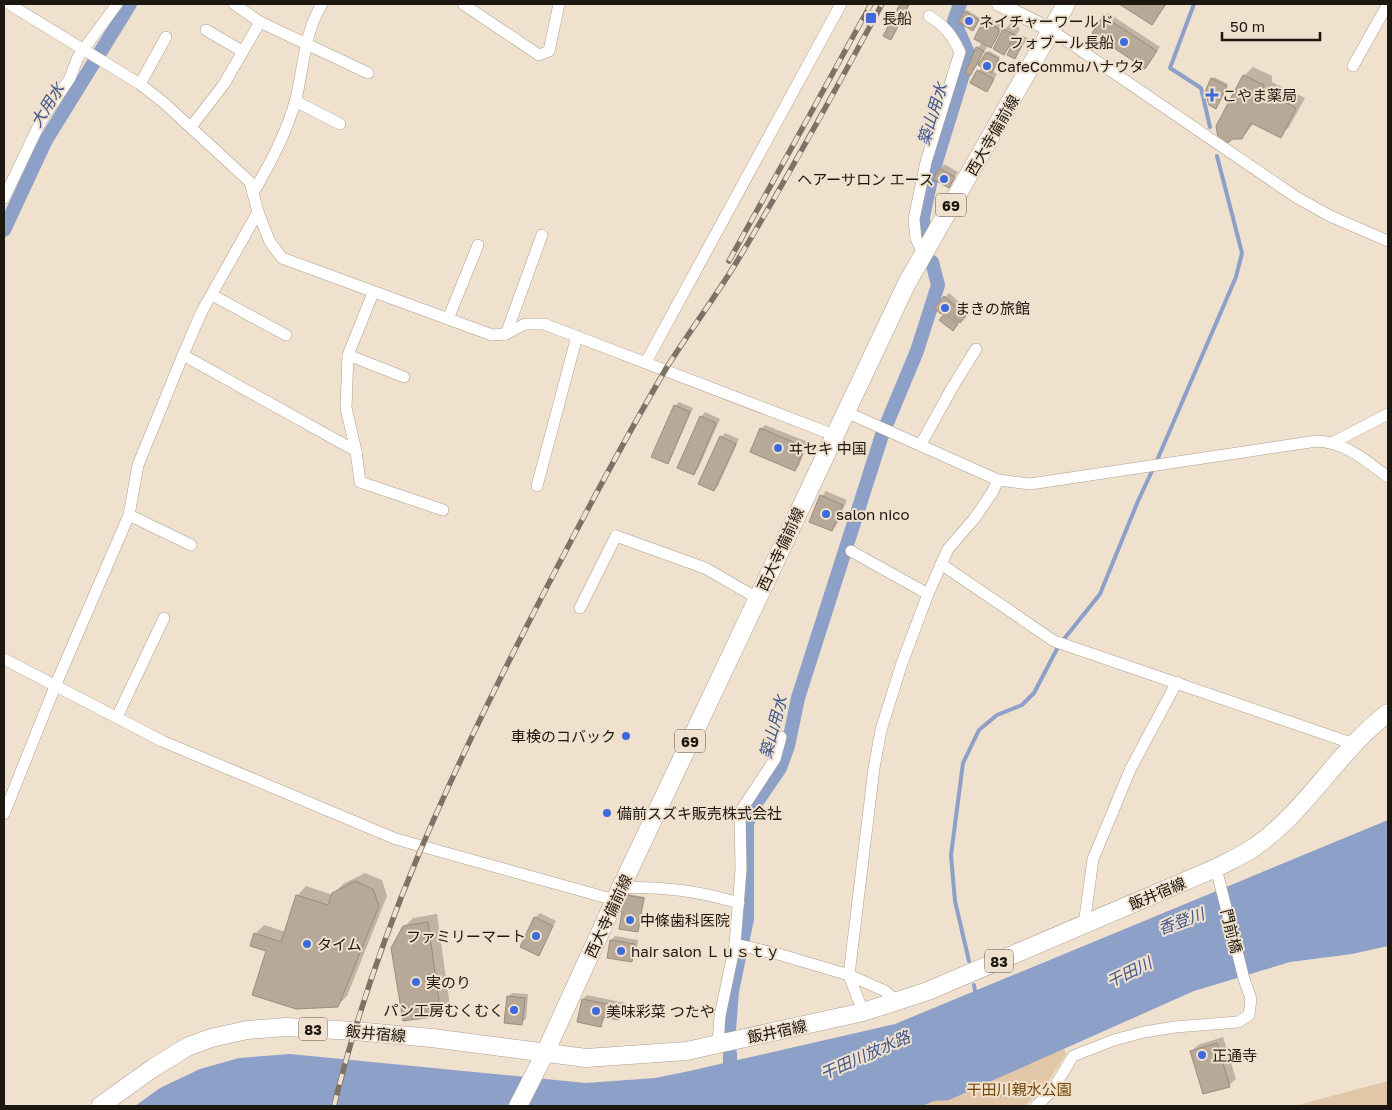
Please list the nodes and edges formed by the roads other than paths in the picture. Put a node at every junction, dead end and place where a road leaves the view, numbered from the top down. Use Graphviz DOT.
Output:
graph roads {
  1 [pos="9,4"];
  2 [pos="116,4"];
  3 [pos="234,4"];
  4 [pos="322,4"];
  5 [pos="463,4"];
  6 [pos="559,4"];
  7 [pos="841,4"];
  8 [pos="999,4"];
  9 [pos="1066,4"];
  10 [pos="1388,4"];
  11 [pos="929,16"];
  12 [pos="260,22"];
  13 [pos="206,30"];
  14 [pos="1052,30"];
  15 [pos="166,37"];
  16 [pos="306,45"];
  17 [pos="85,50"];
  18 [pos="242,51"];
  19 [pos="1353,66"];
  20 [pos="368,73"];
  21 [pos="140,84"];
  22 [pos="295,101"];
  23 [pos="340,124"];
  24 [pos="191,127"];
  25 [pos="253,193"];
  26 [pos="4,198"];
  27 [pos="258,212"];
  28 [pos="542,234"];
  29 [pos="1388,241"];
  30 [pos="478,245"];
  31 [pos="924,254"];
  32 [pos="373,292"];
  33 [pos="212,295"];
  34 [pos="448,319"];
  35 [pos="506,334"];
  36 [pos="286,335"];
  37 [pos="577,336"];
  38 [pos="976,350"];
  39 [pos="183,355"];
  40 [pos="348,355"];
  41 [pos="646,362"];
  42 [pos="404,377"];
  43 [pos="846,412"];
  44 [pos="1388,414"];
  45 [pos="834,435"];
  46 [pos="1334,442"];
  47 [pos="922,444"];
  48 [pos="356,451"];
  49 [pos="1388,477"];
  50 [pos="998,480"];
  51 [pos="537,486"];
  52 [pos="443,510"];
  53 [pos="129,515"];
  54 [pos="191,545"];
  55 [pos="851,551"];
  56 [pos="941,564"];
  57 [pos="928,594"];
  58 [pos="757,598"];
  59 [pos="580,608"];
  60 [pos="164,618"];
  61 [pos="4,659"];
  62 [pos="1178,682"];
  63 [pos="56,684"];
  64 [pos="1388,714"];
  65 [pos="117,717"];
  66 [pos="781,737"];
  67 [pos="1354,744"];
  68 [pos="4,814"];
  69 [pos="1218,876"];
  70 [pos="618,894"];
  71 [pos="739,903"];
  72 [pos="1084,925"];
  73 [pos="741,946"];
  74 [pos="849,975"];
  75 [pos="897,1002"];
  76 [pos="864,1012"];
  77 [pos="718,1044"];
  78 [pos="545,1053"];
  79 [pos="100,1106"];
  80 [pos="518,1106"];
  81 [pos="1036,1106"];
  1 -- 17 [label="street"];
  2 -- 17 [label="street"];
  3 -- 12 [label="street"];
  4 -- 16 [label="street"];
  5 -- 6 [label="street"];
  7 -- 41 [label="street"];
  8 -- 14 [label="street"];
  9 -- 14 [label="main road, 西大寺備前線 / 69"];
  10 -- 19 [label="street"];
  11 -- 31 [label="street"];
  12 -- 16 [label="street"];
  12 -- 18 [label="street"];
  13 -- 18 [label="street"];
  14 -- 29 [label="street"];
  14 -- 31 [label="main road, 西大寺備前線 / 69"];
  15 -- 21 [label="street"];
  16 -- 20 [label="street"];
  16 -- 22 [label="street"];
  17 -- 21 [label="street"];
  17 -- 26 [label="street"];
  18 -- 24 [label="street"];
  21 -- 24 [label="street"];
  22 -- 23 [label="street"];
  22 -- 25 [label="street"];
  24 -- 25 [label="street"];
  25 -- 27 [label="street"];
  27 -- 32 [label="street"];
  27 -- 33 [label="street"];
  28 -- 35 [label="street"];
  30 -- 34 [label="street"];
  31 -- 43 [label="main road, 西大寺備前線 / 69"];
  32 -- 34 [label="street"];
  32 -- 40 [label="street"];
  33 -- 36 [label="street"];
  33 -- 39 [label="street"];
  34 -- 35 [label="street"];
  35 -- 37 [label="street"];
  37 -- 41 [label="street"];
  37 -- 51 [label="street"];
  38 -- 47 [label="street"];
  39 -- 48 [label="street"];
  39 -- 53 [label="street"];
  40 -- 42 [label="street"];
  40 -- 48 [label="street"];
  41 -- 45 [label="street"];
  43 -- 45 [label="main road, 西大寺備前線 / 69"];
  43 -- 47 [label="street"];
  44 -- 46 [label="street"];
  45 -- 58 [label="main road, 西大寺備前線 / 69"];
  46 -- 49 [label="street"];
  46 -- 50 [label="street"];
  47 -- 50 [label="street"];
  48 -- 52 [label="street"];
  50 -- 56 [label="street"];
  53 -- 54 [label="street"];
  53 -- 63 [label="street"];
  55 -- 57 [label="street"];
  56 -- 57 [label="street"];
  56 -- 62 [label="street"];
  57 -- 74 [label="street"];
  58 -- 59 [label="street"];
  58 -- 70 [label="main road, 西大寺備前線 / 69"];
  60 -- 65 [label="street"];
  61 -- 63 [label="street"];
  62 -- 67 [label="street"];
  62 -- 72 [label="street"];
  63 -- 65 [label="street"];
  63 -- 68 [label="street"];
  64 -- 67 [label="main road, 飯井宿線 / 83"];
  65 -- 70 [label="street"];
  66 -- 71 [label="street"];
  67 -- 69 [label="main road, 飯井宿線 / 83"];
  69 -- 72 [label="main road, 飯井宿線 / 83"];
  69 -- 81 [label="street, 門前橋"];
  70 -- 71 [label="street"];
  70 -- 78 [label="main road, 西大寺備前線 / 69"];
  71 -- 73 [label="street"];
  72 -- 75 [label="main road, 飯井宿線 / 83"];
  73 -- 74 [label="street"];
  73 -- 77 [label="street"];
  74 -- 75 [label="street"];
  74 -- 76 [label="street"];
  75 -- 76 [label="main road, 飯井宿線 / 83"];
  76 -- 77 [label="main road, 飯井宿線 / 83"];
  77 -- 78 [label="main road, 飯井宿線 / 83"];
  78 -- 79 [label="main road, 飯井宿線 / 83"];
  78 -- 80 [label="main road, 西大寺備前線 / 69"];
}
